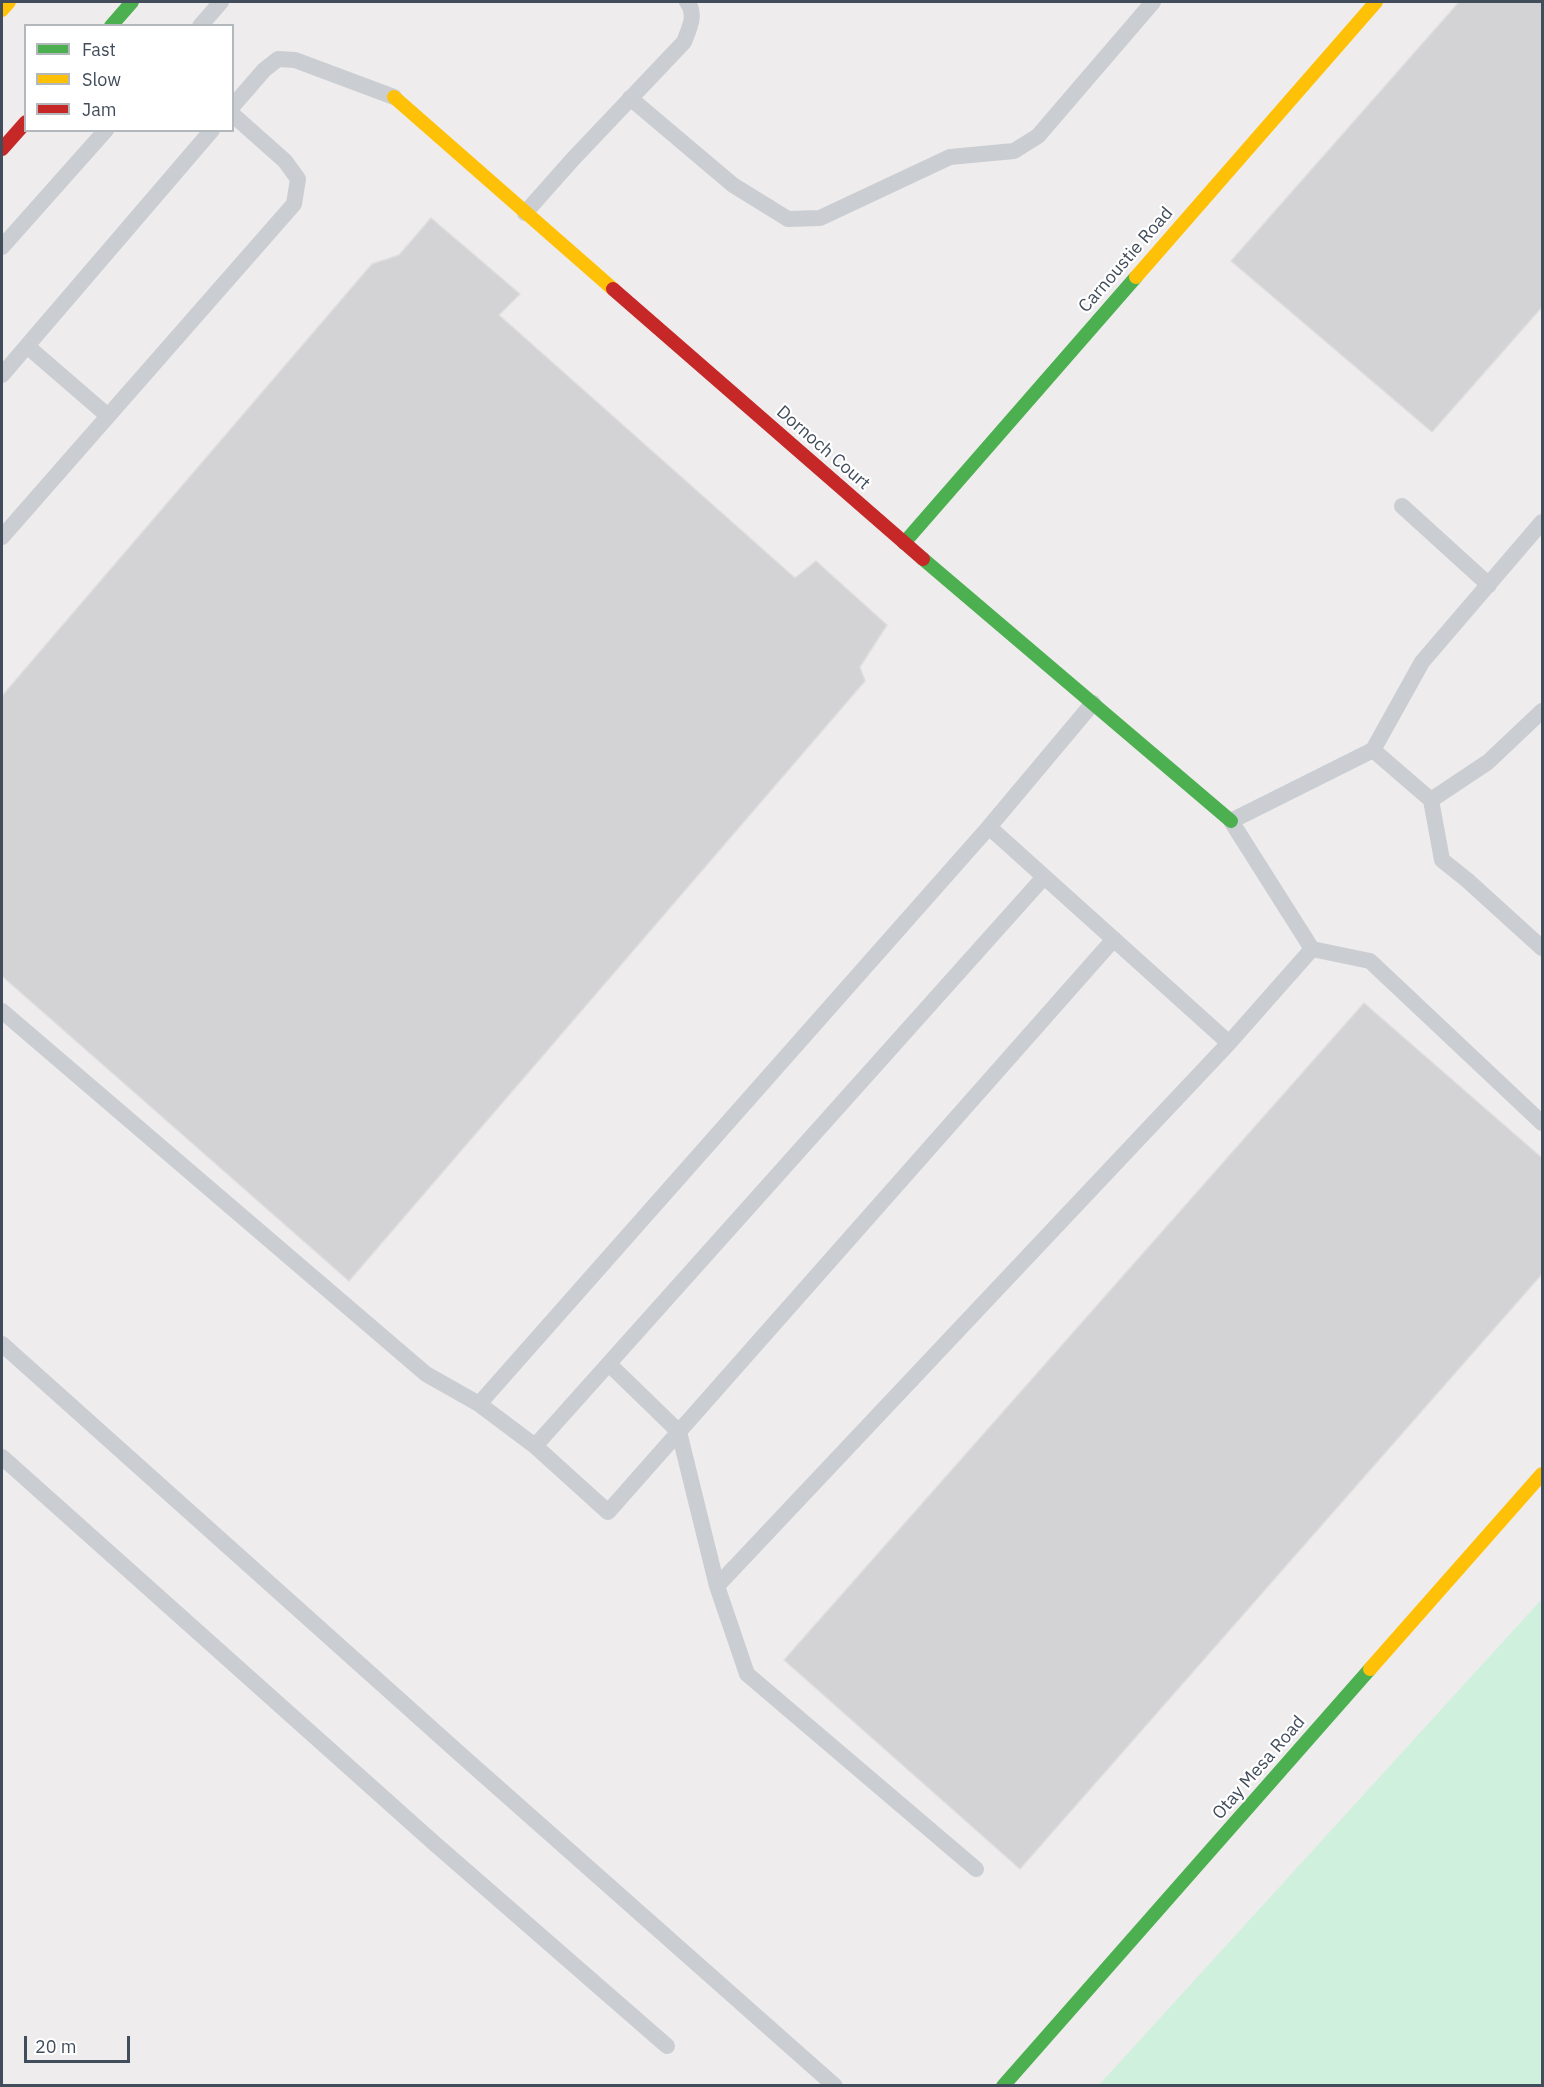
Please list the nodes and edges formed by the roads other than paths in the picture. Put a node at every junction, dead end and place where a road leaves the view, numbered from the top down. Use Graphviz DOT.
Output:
graph roads {
  1 [pos="9,2"];
  2 [pos="132,2"];
  3 [pos="221,2"];
  4 [pos="687,2"];
  5 [pos="1153,2"];
  6 [pos="1376,2"];
  7 [pos="2,10"];
  8 [pos="113,24"];
  9 [pos="202,24"];
  10 [pos="394,97"];
  11 [pos="630,98"];
  12 [pos="234,105"];
  13 [pos="234,116"];
  14 [pos="24,124"];
  15 [pos="104,132"];
  16 [pos="210,132"];
  17 [pos="2,149"];
  18 [pos="525,213"];
  19 [pos="2,247"];
  20 [pos="27,346"];
  21 [pos="2,375"];
  22 [pos="108,416"];
  23 [pos="1402,506"];
  24 [pos="1542,522"];
  25 [pos="2,537"];
  26 [pos="904,543"];
  27 [pos="1489,585"];
  28 [pos="1093,703"];
  29 [pos="1542,711"];
  30 [pos="1372,750"];
  31 [pos="1431,800"];
  32 [pos="1232,821"];
  33 [pos="989,827"];
  34 [pos="1044,877"];
  35 [pos="1114,939"];
  36 [pos="1542,948"];
  37 [pos="1312,949"];
  38 [pos="2,1011"];
  39 [pos="1229,1043"];
  40 [pos="1542,1123"];
  41 [pos="2,1344"];
  42 [pos="609,1364"];
  43 [pos="479,1404"];
  44 [pos="678,1432"];
  45 [pos="535,1446"];
  46 [pos="2,1457"];
  47 [pos="1542,1474"];
  48 [pos="717,1586"];
  49 [pos="976,1869"];
  50 [pos="667,2046"];
  51 [pos="835,2085"];
  52 [pos="1003,2085"];
  1 -- 7 [label="main road"];
  2 -- 8 [label="main road"];
  3 -- 9 [label="lane"];
  4 -- 11 [label="lane"];
  5 -- 11 [label="lane"];
  6 -- 26 [label="main road, Carnoustie Road"];
  10 -- 12 [label="lane"];
  10 -- 18 [label="main road, Dornoch Court"];
  11 -- 18 [label="lane"];
  13 -- 22 [label="lane"];
  14 -- 17 [label="main road"];
  15 -- 19 [label="lane"];
  16 -- 20 [label="lane"];
  18 -- 26 [label="main road, Dornoch Court"];
  20 -- 21 [label="lane"];
  20 -- 22 [label="lane"];
  22 -- 25 [label="lane"];
  23 -- 27 [label="lane"];
  24 -- 27 [label="lane"];
  26 -- 28 [label="main road, Dornoch Court"];
  27 -- 30 [label="lane"];
  28 -- 32 [label="main road, Dornoch Court"];
  28 -- 33 [label="lane"];
  29 -- 31 [label="lane"];
  30 -- 31 [label="lane"];
  30 -- 32 [label="lane"];
  31 -- 36 [label="lane"];
  32 -- 37 [label="lane"];
  33 -- 34 [label="lane"];
  33 -- 43 [label="lane"];
  34 -- 35 [label="lane"];
  34 -- 42 [label="lane"];
  35 -- 39 [label="lane"];
  35 -- 44 [label="lane"];
  37 -- 39 [label="lane"];
  37 -- 40 [label="lane"];
  38 -- 43 [label="lane"];
  39 -- 48 [label="lane"];
  41 -- 51 [label="lane"];
  42 -- 44 [label="lane"];
  42 -- 45 [label="lane"];
  43 -- 45 [label="lane"];
  44 -- 45 [label="lane"];
  44 -- 48 [label="lane"];
  46 -- 50 [label="lane"];
  47 -- 52 [label="main road, Otay Mesa Road"];
  48 -- 49 [label="lane"];
}
